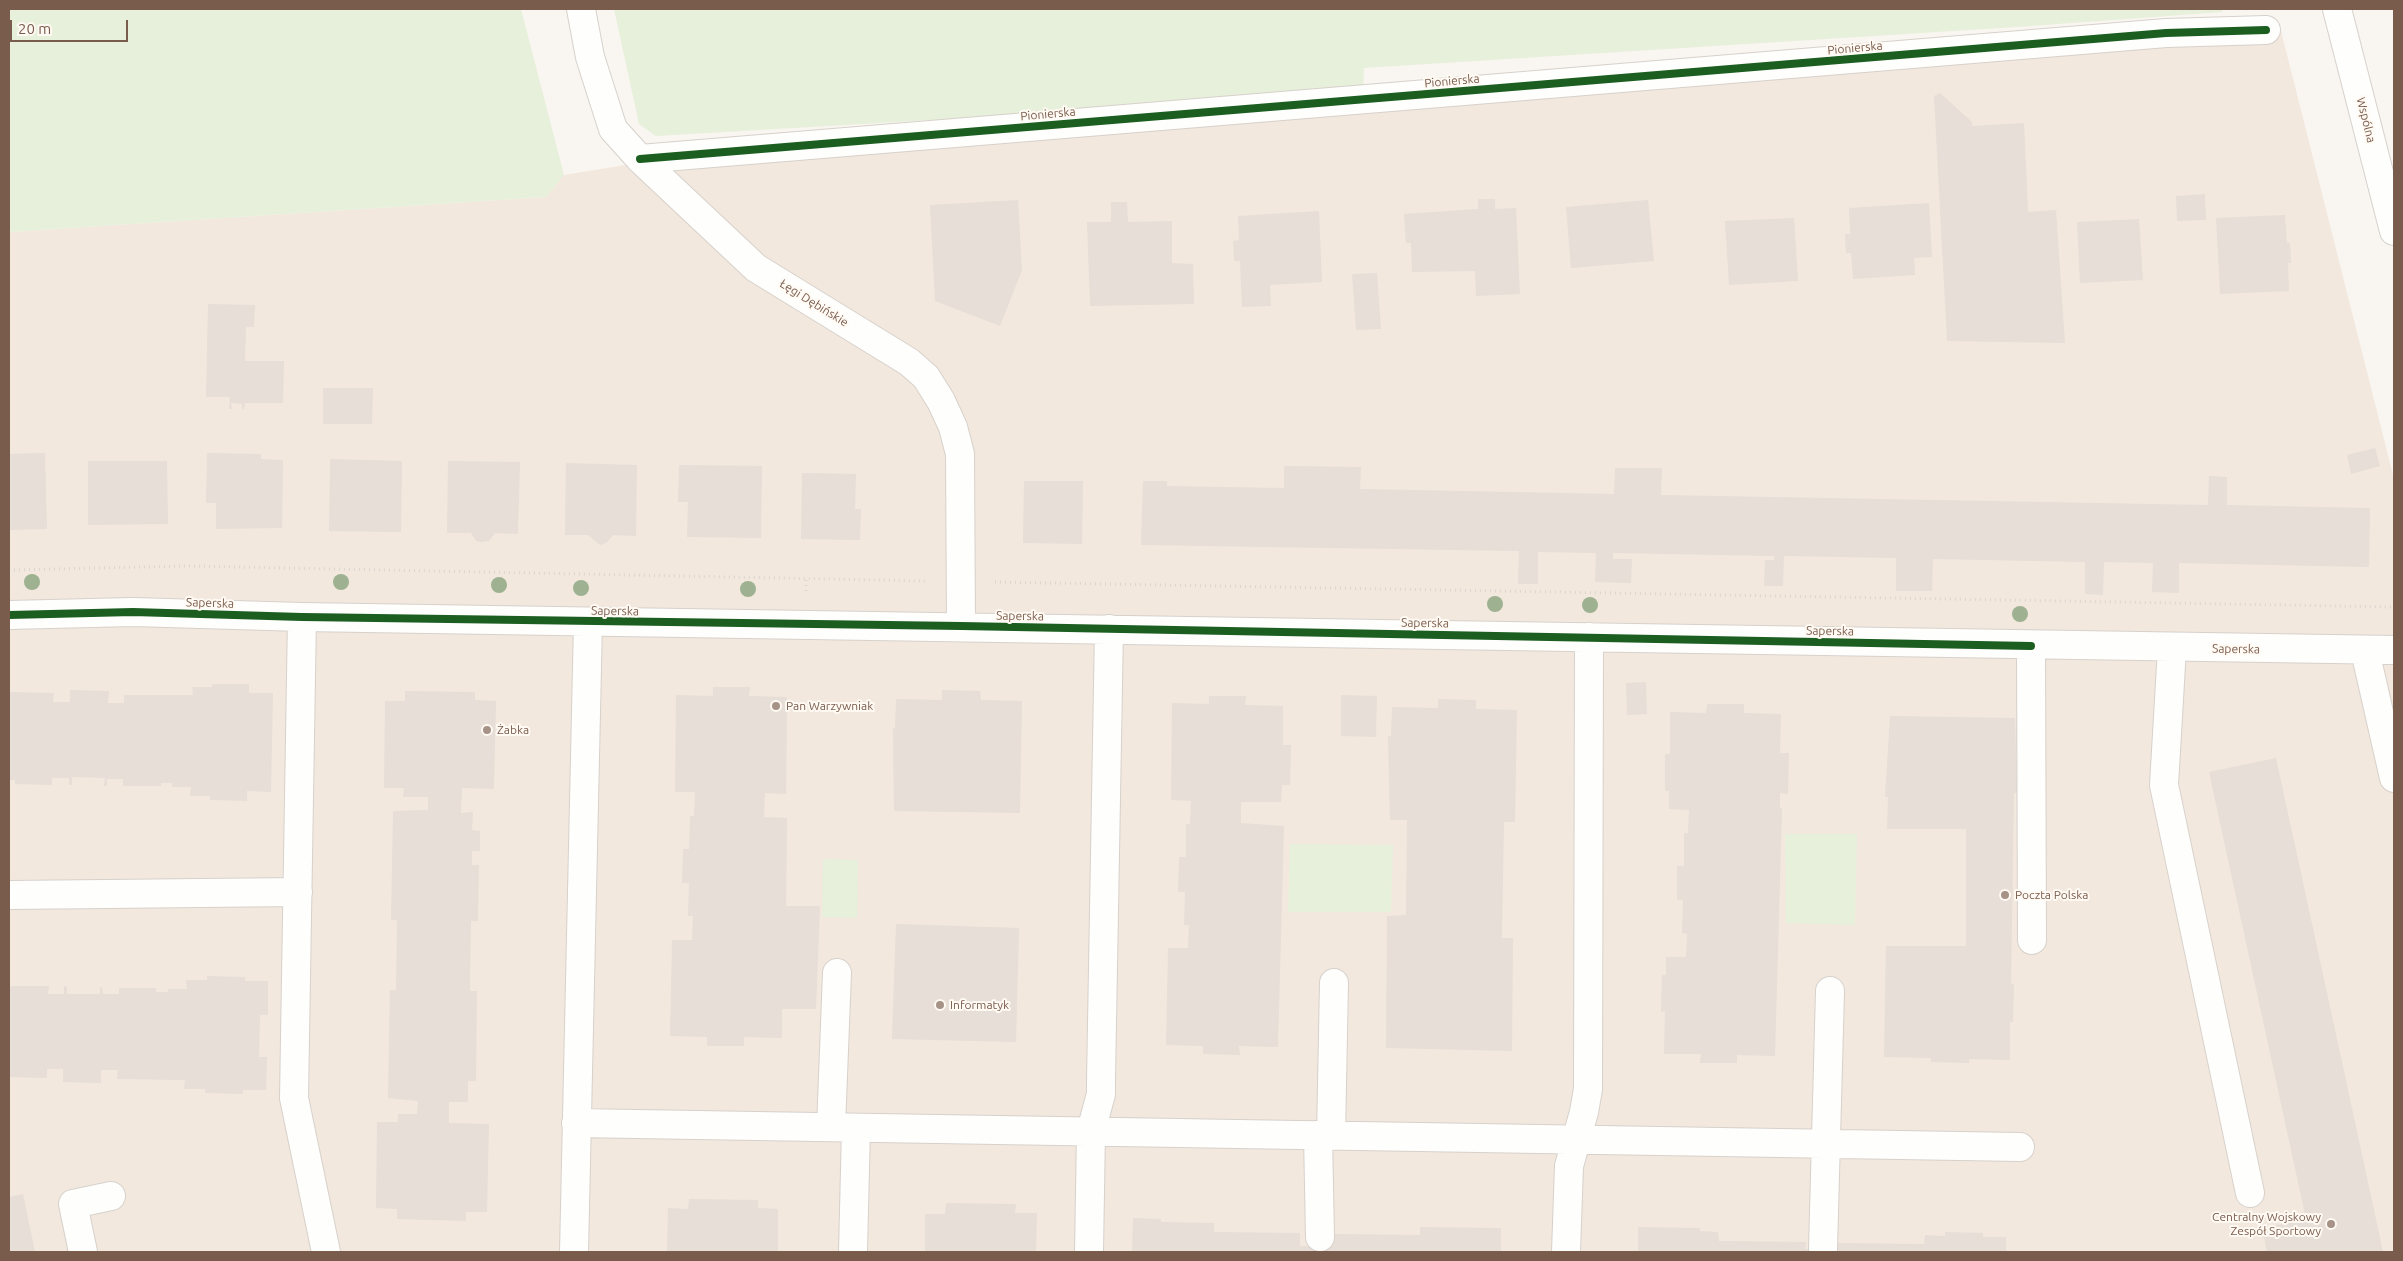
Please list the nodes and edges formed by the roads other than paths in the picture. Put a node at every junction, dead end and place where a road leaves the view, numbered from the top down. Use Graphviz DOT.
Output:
graph roads {
  1 [pos="581,9"];
  2 [pos="2337,9"];
  3 [pos="2266,30"];
  4 [pos="640,159"];
  5 [pos="2394,231"];
  6 [pos="9,615"];
  7 [pos="302,617"];
  8 [pos="588,622"];
  9 [pos="961,626"];
  10 [pos="1109,629"];
  11 [pos="1589,637"];
  12 [pos="2031,646"];
  13 [pos="2172,648"];
  14 [pos="2394,650"];
  15 [pos="2365,651"];
  16 [pos="2394,778"];
  17 [pos="298,892"];
  18 [pos="9,894"];
  19 [pos="2032,940"];
  20 [pos="837,974"];
  21 [pos="1334,983"];
  22 [pos="1830,991"];
  23 [pos="576,1124"];
  24 [pos="844,1128"];
  25 [pos="1091,1132"];
  26 [pos="1324,1135"];
  27 [pos="1575,1139"];
  28 [pos="1826,1144"];
  29 [pos="2020,1147"];
  30 [pos="2250,1193"];
  31 [pos="111,1196"];
  32 [pos="1320,1236"];
  33 [pos="1823,1249"];
  34 [pos="83,1252"];
  35 [pos="326,1252"];
  36 [pos="574,1252"];
  37 [pos="853,1252"];
  38 [pos="1089,1252"];
  39 [pos="1566,1252"];
  1 -- 4 [label="street, Łęgi Dębińskie"];
  2 -- 5 [label="street, Wspólna"];
  3 -- 4 [label="street, Pionierska"];
  4 -- 9 [label="street, Łęgi Dębińskie"];
  6 -- 7 [label="street, Saperska"];
  7 -- 8 [label="street, Saperska"];
  7 -- 17 [label="street"];
  8 -- 9 [label="street, Saperska"];
  8 -- 23 [label="street"];
  9 -- 10 [label="street, Saperska"];
  10 -- 11 [label="street, Saperska"];
  10 -- 25 [label="street"];
  11 -- 12 [label="street, Saperska"];
  11 -- 27 [label="street"];
  12 -- 13 [label="street, Saperska"];
  12 -- 19 [label="street"];
  13 -- 15 [label="street, Saperska"];
  13 -- 30 [label="street"];
  14 -- 15 [label="street, Saperska"];
  15 -- 16 [label="street"];
  17 -- 18 [label="street"];
  17 -- 35 [label="street"];
  20 -- 24 [label="street"];
  21 -- 26 [label="street"];
  22 -- 28 [label="street"];
  23 -- 24 [label="street"];
  23 -- 36 [label="street"];
  24 -- 25 [label="street"];
  24 -- 37 [label="street"];
  25 -- 26 [label="street"];
  25 -- 38 [label="street"];
  26 -- 27 [label="street"];
  26 -- 32 [label="street"];
  27 -- 28 [label="street"];
  27 -- 39 [label="street"];
  28 -- 29 [label="street"];
  28 -- 33 [label="street"];
  31 -- 34 [label="street"];
}
